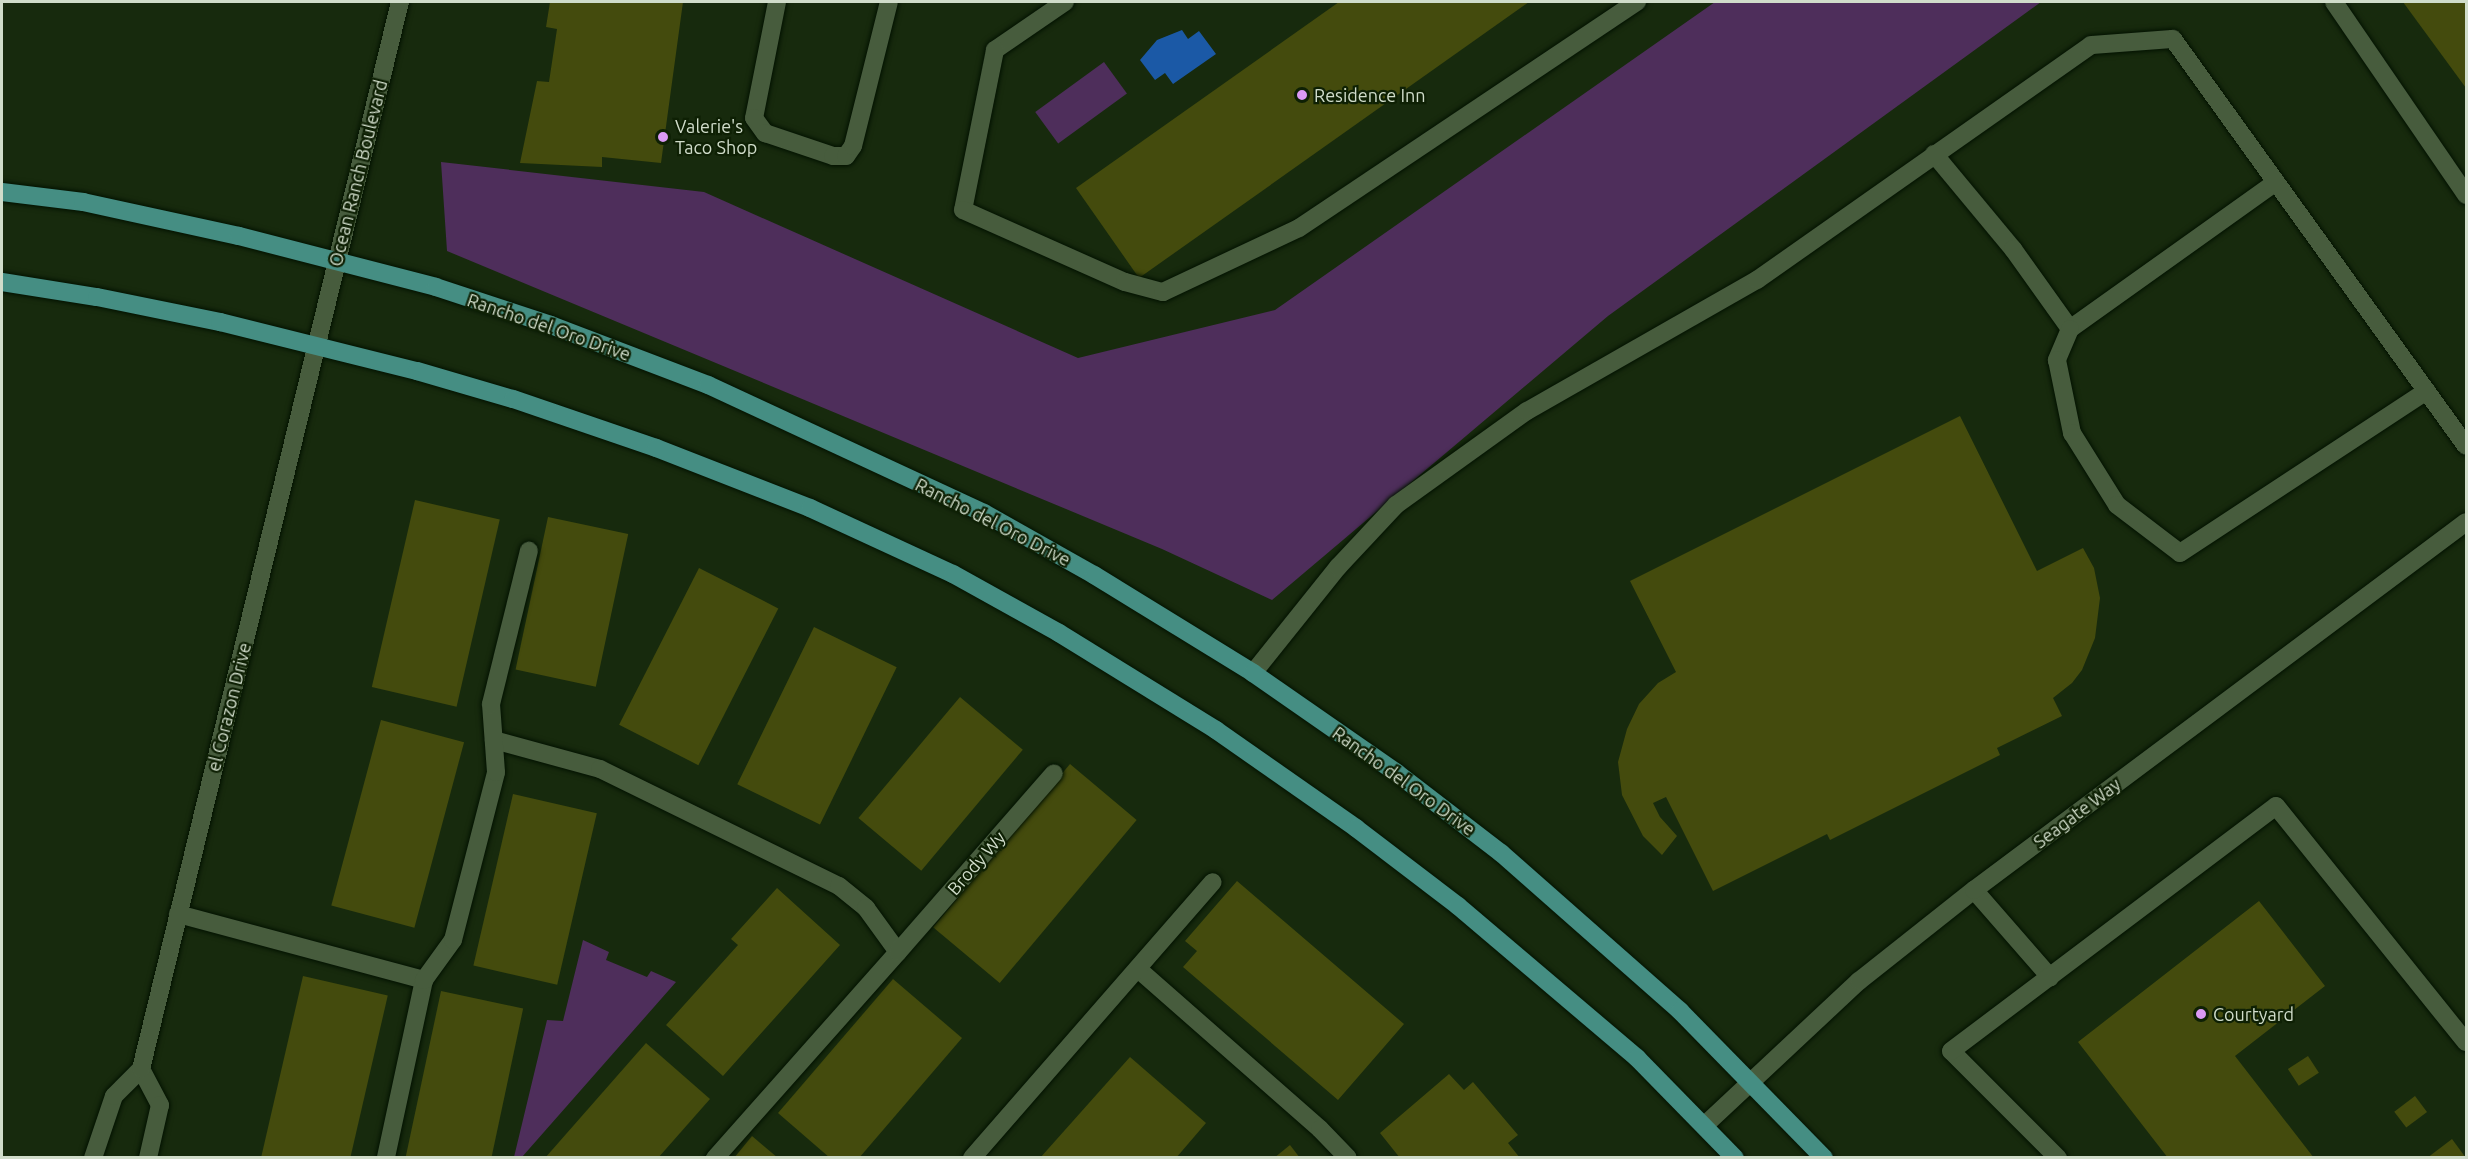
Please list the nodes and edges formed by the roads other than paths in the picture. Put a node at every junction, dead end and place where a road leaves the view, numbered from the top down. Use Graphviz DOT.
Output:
graph roads {
  1 [pos="400,2"];
  2 [pos="777,2"];
  3 [pos="889,2"];
  4 [pos="1065,2"];
  5 [pos="1637,2"];
  6 [pos="2334,2"];
  7 [pos="1934,154"];
  8 [pos="2276,182"];
  9 [pos="2,192"];
  10 [pos="2466,195"];
  11 [pos="338,261"];
  12 [pos="2,282"];
  13 [pos="2070,330"];
  14 [pos="317,345"];
  15 [pos="2427,391"];
  16 [pos="2466,446"];
  17 [pos="2466,522"];
  18 [pos="529,551"];
  19 [pos="1253,673"];
  20 [pos="494,740"];
  21 [pos="1054,774"];
  22 [pos="1213,882"];
  23 [pos="1974,890"];
  24 [pos="178,914"];
  25 [pos="898,952"];
  26 [pos="1138,969"];
  27 [pos="2050,977"];
  28 [pos="424,980"];
  29 [pos="2466,1042"];
  30 [pos="141,1069"];
  31 [pos="1750,1080"];
  32 [pos="1705,1125"];
  33 [pos="93,1158"];
  34 [pos="148,1158"];
  35 [pos="386,1158"];
  36 [pos="715,1158"];
  37 [pos="972,1158"];
  38 [pos="1348,1158"];
  39 [pos="1735,1158"];
  40 [pos="1824,1158"];
  41 [pos="2058,1158"];
  1 -- 11 [label="street, Ocean Ranch Boulevard"];
  2 -- 3 [label="street"];
  4 -- 5 [label="street"];
  6 -- 10 [label="street"];
  7 -- 8 [label="street"];
  7 -- 13 [label="street"];
  7 -- 19 [label="street"];
  8 -- 13 [label="street"];
  8 -- 15 [label="street"];
  9 -- 11 [label="main road, Rancho del Oro Drive"];
  11 -- 14 [label="street, Ocean Ranch Boulevard"];
  11 -- 19 [label="main road, Rancho del Oro Drive"];
  12 -- 14 [label="main road"];
  13 -- 15 [label="street"];
  14 -- 24 [label="street, el Corazon Drive"];
  14 -- 32 [label="main road"];
  15 -- 16 [label="street"];
  17 -- 23 [label="street, Seagate Way"];
  18 -- 20 [label="street"];
  19 -- 31 [label="main road, Rancho del Oro Drive"];
  20 -- 25 [label="street"];
  20 -- 28 [label="street"];
  21 -- 25 [label="street, Brody Wy"];
  22 -- 26 [label="street"];
  23 -- 27 [label="street"];
  23 -- 31 [label="street, Seagate Way"];
  24 -- 28 [label="street"];
  24 -- 30 [label="street, el Corazon Drive"];
  25 -- 36 [label="street, Brody Wy"];
  26 -- 37 [label="street"];
  26 -- 38 [label="street"];
  27 -- 29 [label="street"];
  27 -- 41 [label="street"];
  28 -- 35 [label="street"];
  30 -- 33 [label="street"];
  30 -- 34 [label="street"];
  31 -- 32 [label="street, Seagate Way"];
  31 -- 40 [label="main road, Rancho del Oro Drive"];
  32 -- 39 [label="main road"];
}
